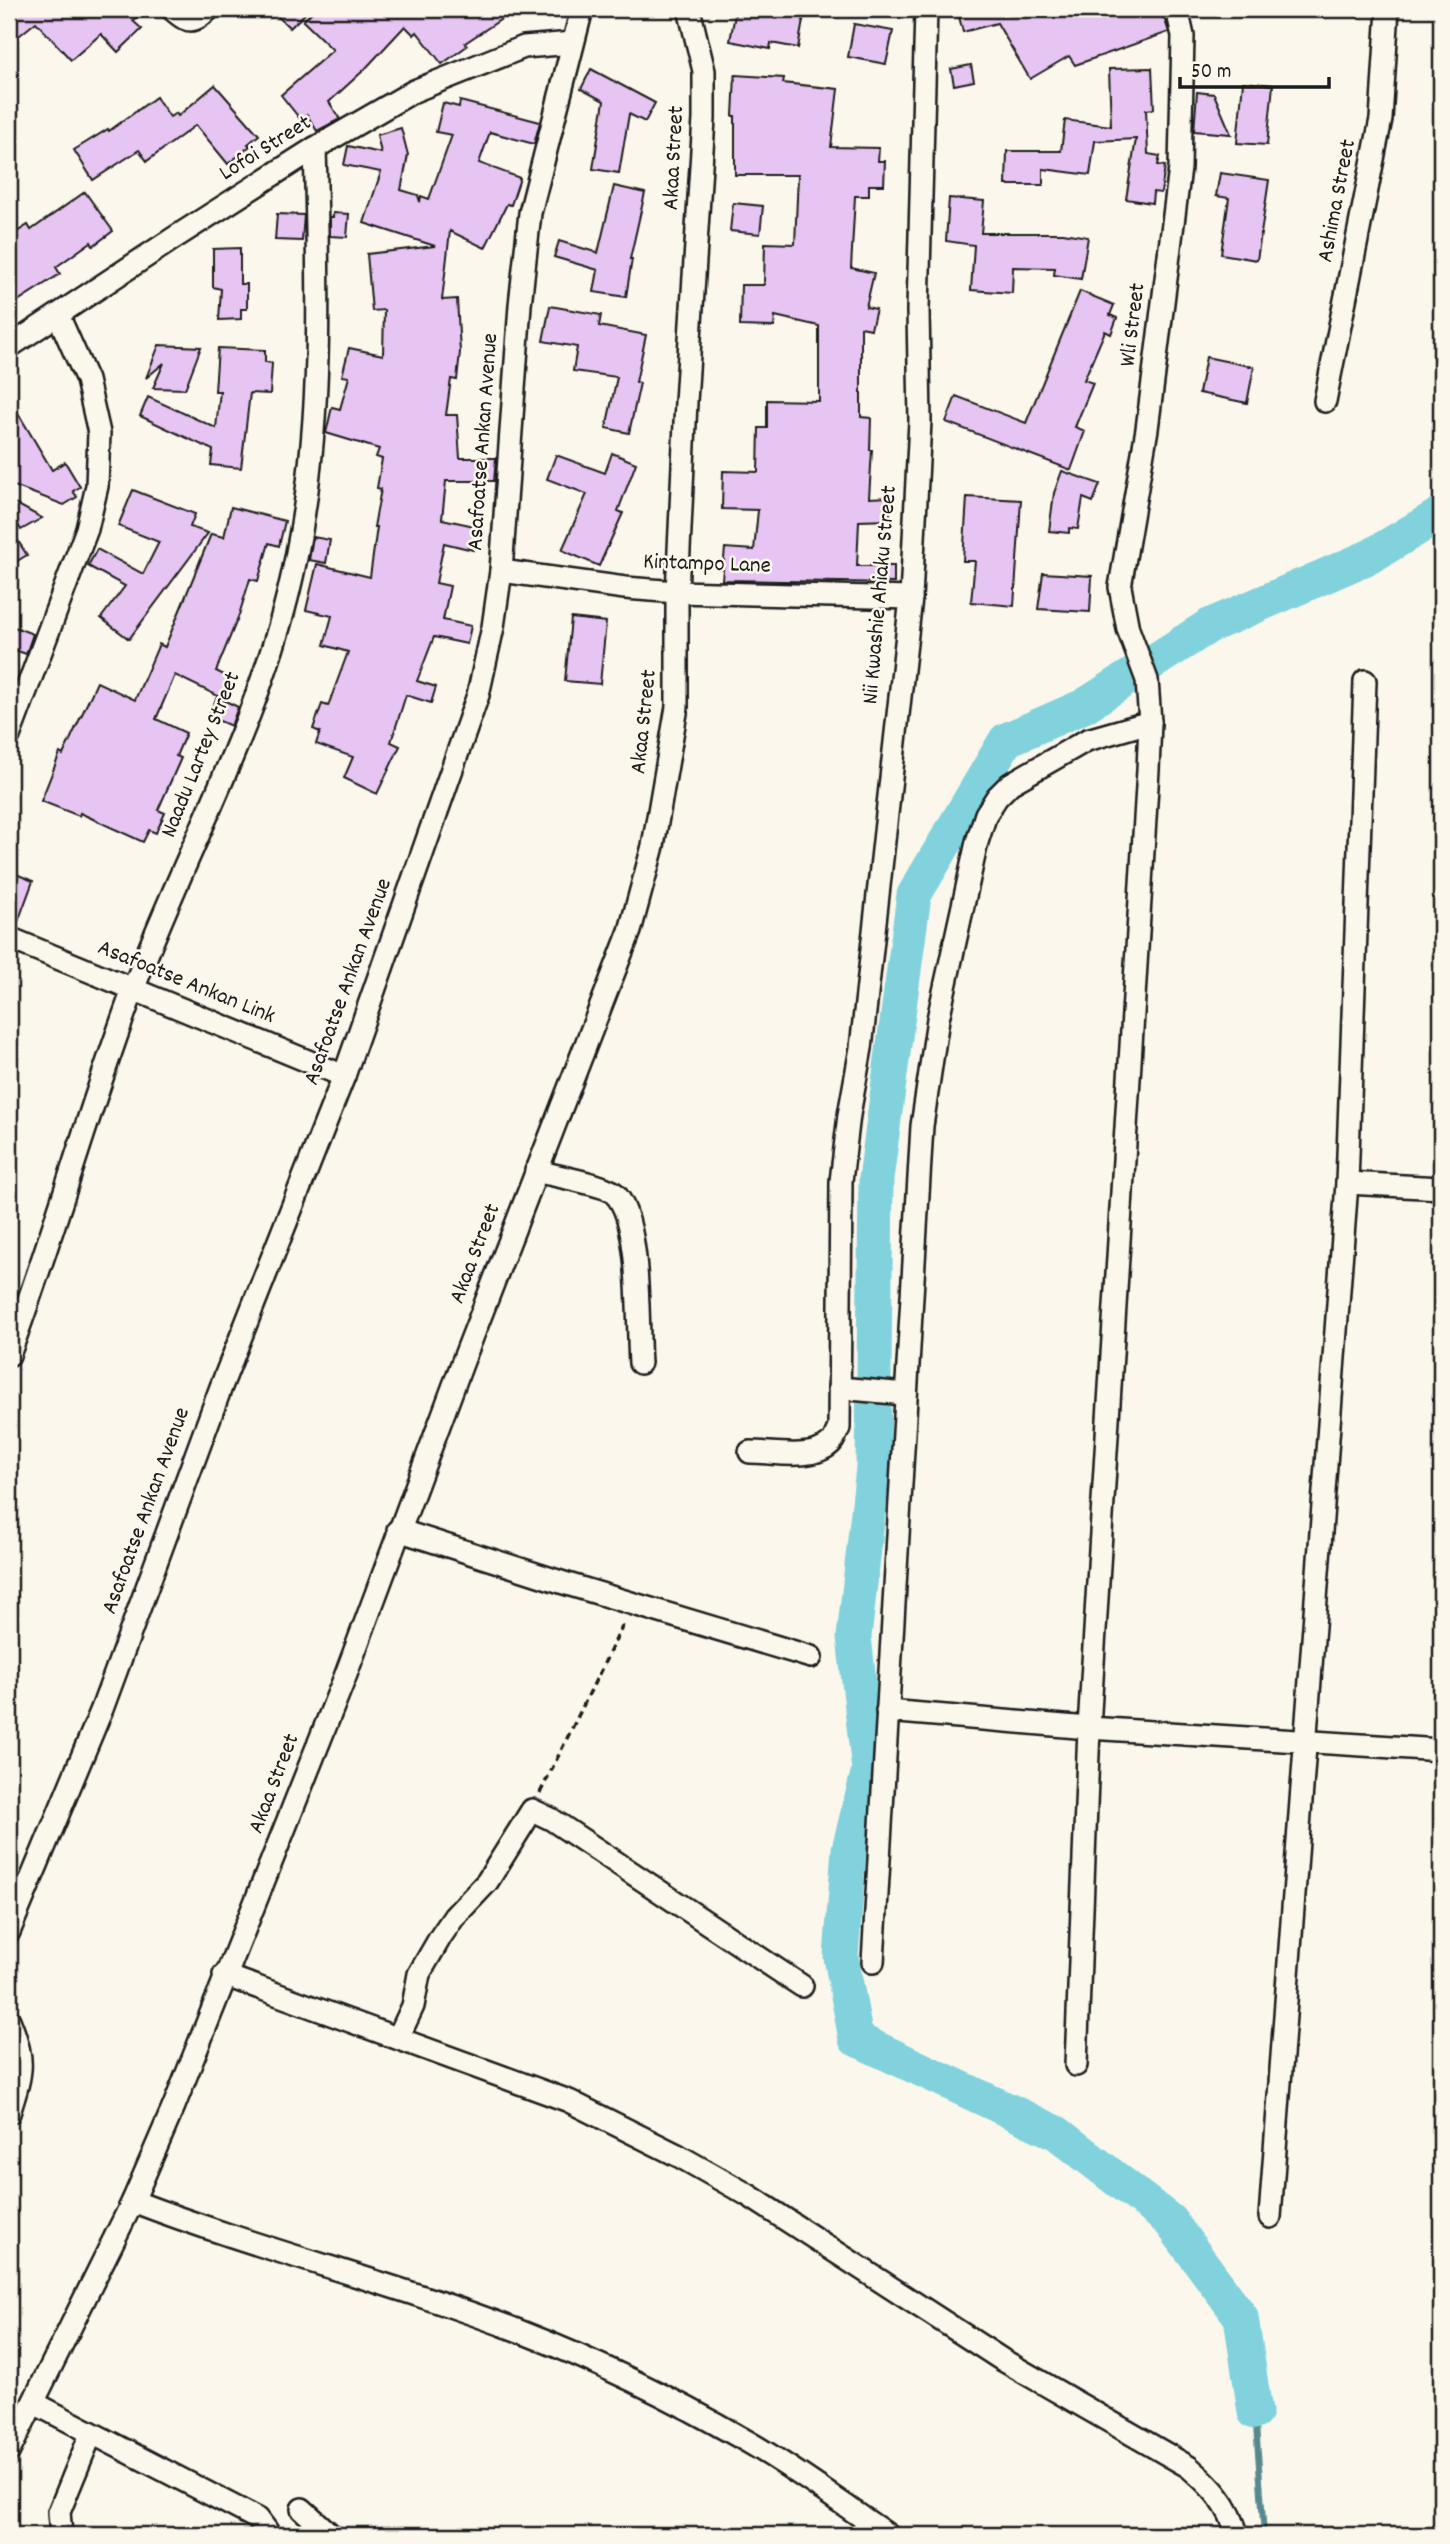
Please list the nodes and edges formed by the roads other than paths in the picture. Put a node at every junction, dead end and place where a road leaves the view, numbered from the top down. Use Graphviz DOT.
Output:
graph roads {
  1 [pos="172,9"];
  2 [pos="209,9"];
  3 [pos="582,9"];
  4 [pos="689,9"];
  5 [pos="926,9"];
  6 [pos="1177,9"];
  7 [pos="1388,9"];
  8 [pos="573,43"];
  9 [pos="315,148"];
  10 [pos="58,315"];
  11 [pos="9,347"];
  12 [pos="1325,401"];
  13 [pos="501,571"];
  14 [pos="677,592"];
  15 [pos="911,598"];
  16 [pos="1365,681"];
  17 [pos="1150,722"];
  18 [pos="9,736"];
  19 [pos="9,938"];
  20 [pos="134,990"];
  21 [pos="344,1076"];
  22 [pos="536,1171"];
  23 [pos="1347,1183"];
  24 [pos="1441,1188"];
  25 [pos="9,1355"];
  26 [pos="640,1363"];
  27 [pos="848,1389"];
  28 [pos="898,1393"];
  29 [pos="750,1452"];
  30 [pos="398,1530"];
  31 [pos="811,1657"];
  32 [pos="887,1712"];
  33 [pos="1089,1728"];
  34 [pos="1304,1743"];
  35 [pos="1441,1750"];
  36 [pos="9,1932"];
  37 [pos="873,1962"];
  38 [pos="224,1975"];
  39 [pos="802,1986"];
  40 [pos="9,2020"];
  41 [pos="398,2038"];
  42 [pos="1076,2065"];
  43 [pos="9,2113"];
  44 [pos="134,2201"];
  45 [pos="1270,2217"];
  46 [pos="34,2403"];
  47 [pos="91,2434"];
  48 [pos="9,2451"];
  49 [pos="302,2509"];
  50 [pos="61,2535"];
  51 [pos="267,2535"];
  52 [pos="331,2535"];
  53 [pos="888,2535"];
  54 [pos="1237,2535"];
  1 -- 2 [label="street"];
  3 -- 8 [label="street, Asafoatse Ankan Avenue"];
  4 -- 14 [label="street, Akaa Street"];
  5 -- 15 [label="street, Nii Kwashie Ahiaku Street"];
  6 -- 17 [label="street, Wli Street"];
  7 -- 12 [label="street, Ashima Street"];
  8 -- 9 [label="street, Lofoi Street"];
  8 -- 13 [label="street, Asafoatse Ankan Avenue"];
  9 -- 10 [label="street, Lofoi Street"];
  9 -- 20 [label="street, Naadu Lartey Street"];
  10 -- 11 [label="street, Lofoi Street"];
  10 -- 18 [label="street"];
  13 -- 14 [label="street, Kintampo Lane"];
  13 -- 21 [label="street, Asafoatse Ankan Avenue"];
  14 -- 15 [label="street, Kintampo Lane"];
  14 -- 22 [label="street, Akaa Street"];
  15 -- 27 [label="street, Nii Kwashie Ahiaku Street"];
  16 -- 23 [label="street"];
  17 -- 28 [label="street"];
  17 -- 33 [label="street, Wli Street"];
  19 -- 20 [label="street, Asafoatse Ankan Link"];
  20 -- 21 [label="street, Asafoatse Ankan Link"];
  20 -- 25 [label="street, Naadu Lartey Street"];
  21 -- 36 [label="street, Asafoatse Ankan Avenue"];
  22 -- 26 [label="street"];
  22 -- 30 [label="street, Akaa Street"];
  23 -- 24 [label="street"];
  23 -- 34 [label="street"];
  27 -- 28 [label="street"];
  27 -- 29 [label="street, Nii Kwashie Ahiaku Street"];
  28 -- 32 [label="street"];
  30 -- 31 [label="street"];
  30 -- 38 [label="street, Akaa Street"];
  32 -- 33 [label="street"];
  32 -- 37 [label="street"];
  33 -- 34 [label="street"];
  33 -- 42 [label="street, Wli Street"];
  34 -- 35 [label="street"];
  34 -- 45 [label="street"];
  38 -- 41 [label="street"];
  38 -- 44 [label="street, Akaa Street"];
  39 -- 41 [label="street"];
  40 -- 43 [label="street"];
  41 -- 54 [label="street"];
  44 -- 46 [label="street, Akaa Street"];
  44 -- 53 [label="street"];
  46 -- 47 [label="street"];
  46 -- 48 [label="street, Akaa Street"];
  47 -- 50 [label="street"];
  47 -- 51 [label="street"];
  49 -- 52 [label="street"];
}
